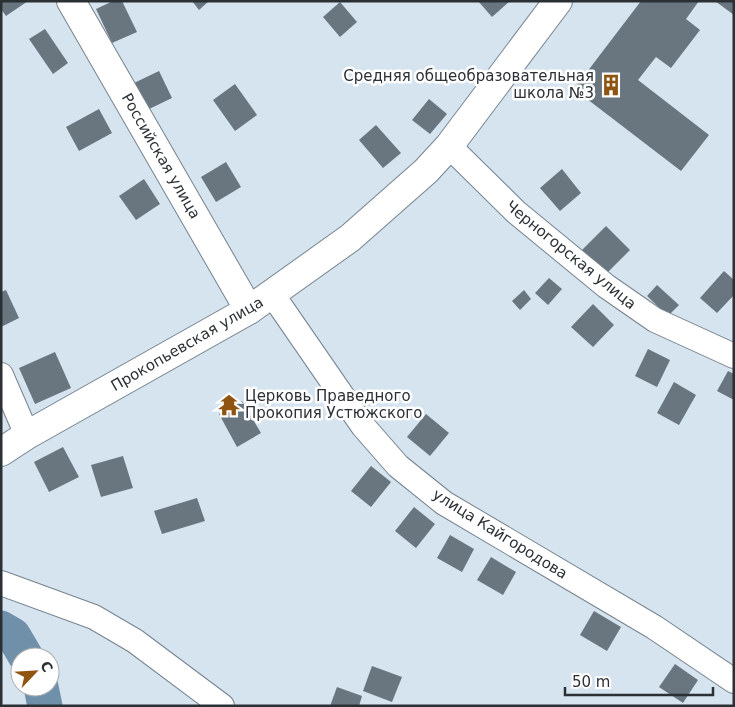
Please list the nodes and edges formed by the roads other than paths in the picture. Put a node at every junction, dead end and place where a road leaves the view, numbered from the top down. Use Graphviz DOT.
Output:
graph roads {
  1 [pos="71,1"];
  2 [pos="558,1"];
  3 [pos="450,146"];
  4 [pos="272,294"];
  5 [pos="249,310"];
  6 [pos="734,356"];
  7 [pos="1,375"];
  8 [pos="27,435"];
  9 [pos="1,443"];
  10 [pos="1,452"];
  11 [pos="1,583"];
  12 [pos="734,681"];
  13 [pos="222,706"];
  1 -- 5 [label="main road, Российская улица"];
  2 -- 3 [label="main road, Прокопьевская улица"];
  3 -- 4 [label="main road, Прокопьевская улица"];
  3 -- 6 [label="street, Черногорская улица"];
  4 -- 5 [label="main road, Прокопьевская улица"];
  4 -- 12 [label="street, улица Кайгородова"];
  5 -- 8 [label="main road, Прокопьевская улица"];
  7 -- 8 [label="street"];
  8 -- 9 [label="main road, Прокопьевская улица"];
  8 -- 10 [label="main road"];
  11 -- 13 [label="street"];
}
